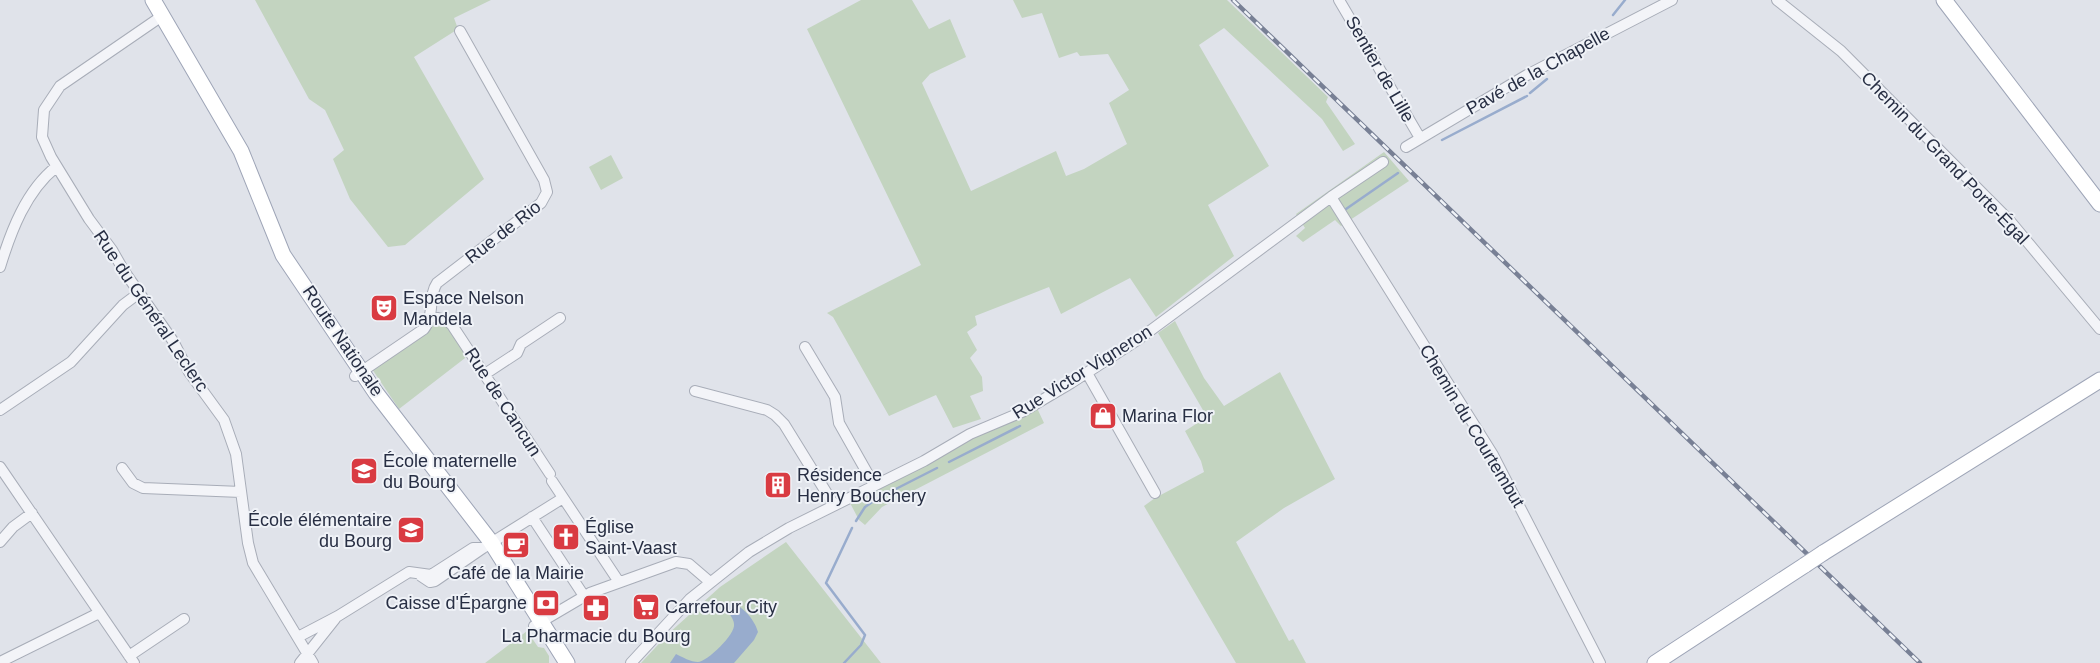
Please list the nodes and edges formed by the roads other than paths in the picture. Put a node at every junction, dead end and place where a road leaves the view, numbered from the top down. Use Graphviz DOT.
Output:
graph roads {
  1 [pos="144,0"];
  2 [pos="153,0"];
  3 [pos="1339,0"];
  4 [pos="1672,0"];
  5 [pos="1777,0"];
  6 [pos="1944,0"];
  7 [pos="1957,0"];
  8 [pos="159,18"];
  9 [pos="460,30"];
  10 [pos="1420,138"];
  11 [pos="1406,147"];
  12 [pos="1383,162"];
  13 [pos="56,167"];
  14 [pos="2100,188"];
  15 [pos="1331,197"];
  16 [pos="2100,204"];
  17 [pos="0,267"];
  18 [pos="139,293"];
  19 [pos="430,316"];
  20 [pos="560,318"];
  21 [pos="2100,329"];
  22 [pos="804,347"];
  23 [pos="358,373"];
  24 [pos="1086,373"];
  25 [pos="485,374"];
  26 [pos="2100,380"];
  27 [pos="694,391"];
  28 [pos="0,410"];
  29 [pos="0,466"];
  30 [pos="122,468"];
  31 [pos="874,486"];
  32 [pos="241,492"];
  33 [pos="1155,494"];
  34 [pos="563,498"];
  35 [pos="834,505"];
  36 [pos="32,512"];
  37 [pos="532,517"];
  38 [pos="0,542"];
  39 [pos="487,545"];
  40 [pos="619,582"];
  41 [pos="710,582"];
  42 [pos="584,596"];
  43 [pos="99,613"];
  44 [pos="338,616"];
  45 [pos="184,619"];
  46 [pos="538,624"];
  47 [pos="298,637"];
  48 [pos="310,659"];
  49 [pos="132,660"];
  50 [pos="0,662"];
  51 [pos="300,663"];
  52 [pos="558,663"];
  53 [pos="567,663"];
  54 [pos="631,663"];
  55 [pos="1600,663"];
  56 [pos="1655,663"];
  1 -- 8 [label="main road, Route Nationale"];
  2 -- 8 [label="main road, Route Nationale"];
  3 -- 10 [label="street, Sentier de Lille"];
  4 -- 10 [label="street, Pavé de la Chapelle"];
  5 -- 21 [label="street, Chemin du Grand Porte-Égal"];
  6 -- 16 [label="main road"];
  7 -- 14 [label="main road"];
  8 -- 13 [label="street, Rue du Général Leclerc"];
  8 -- 23 [label="main road, Route Nationale"];
  9 -- 19 [label="street, Rue de Rio"];
  10 -- 11 [label="street, Pavé de la Chapelle"];
  12 -- 15 [label="street, Rue Victor Vigneron"];
  13 -- 17 [label="street"];
  13 -- 18 [label="street, Rue du Général Leclerc"];
  15 -- 24 [label="street, Rue Victor Vigneron"];
  15 -- 55 [label="street, Chemin du Courtembut"];
  18 -- 28 [label="street"];
  18 -- 32 [label="street, Rue du Général Leclerc"];
  19 -- 23 [label="street"];
  19 -- 25 [label="street, Rue de Cancun"];
  20 -- 25 [label="street"];
  22 -- 31 [label="street"];
  23 -- 39 [label="main road, Route Nationale"];
  24 -- 31 [label="street, Rue Victor Vigneron"];
  24 -- 33 [label="street"];
  25 -- 34 [label="street, Rue de Cancun"];
  26 -- 56 [label="main road, bridge"];
  27 -- 35 [label="street"];
  29 -- 36 [label="street"];
  30 -- 32 [label="street"];
  31 -- 35 [label="street, Rue Victor Vigneron"];
  32 -- 47 [label="street, Rue du Général Leclerc"];
  34 -- 37 [label="street"];
  34 -- 40 [label="street, Rue de Cancun"];
  35 -- 41 [label="street, Rue Victor Vigneron"];
  36 -- 38 [label="street"];
  36 -- 43 [label="street"];
  37 -- 39 [label="street"];
  37 -- 42 [label="street"];
  39 -- 44 [label="street"];
  39 -- 46 [label="main road, Route Nationale"];
  40 -- 41 [label="street"];
  40 -- 42 [label="street"];
  41 -- 54 [label="street, Rue Victor Vigneron"];
  42 -- 46 [label="street"];
  43 -- 49 [label="street"];
  43 -- 50 [label="street"];
  44 -- 47 [label="street"];
  44 -- 48 [label="street"];
  45 -- 49 [label="street"];
  46 -- 52 [label="main road, Route Nationale"];
  46 -- 53 [label="main road, Route Nationale"];
  47 -- 48 [label="street, Rue du Général Leclerc"];
  48 -- 51 [label="street"];
}
